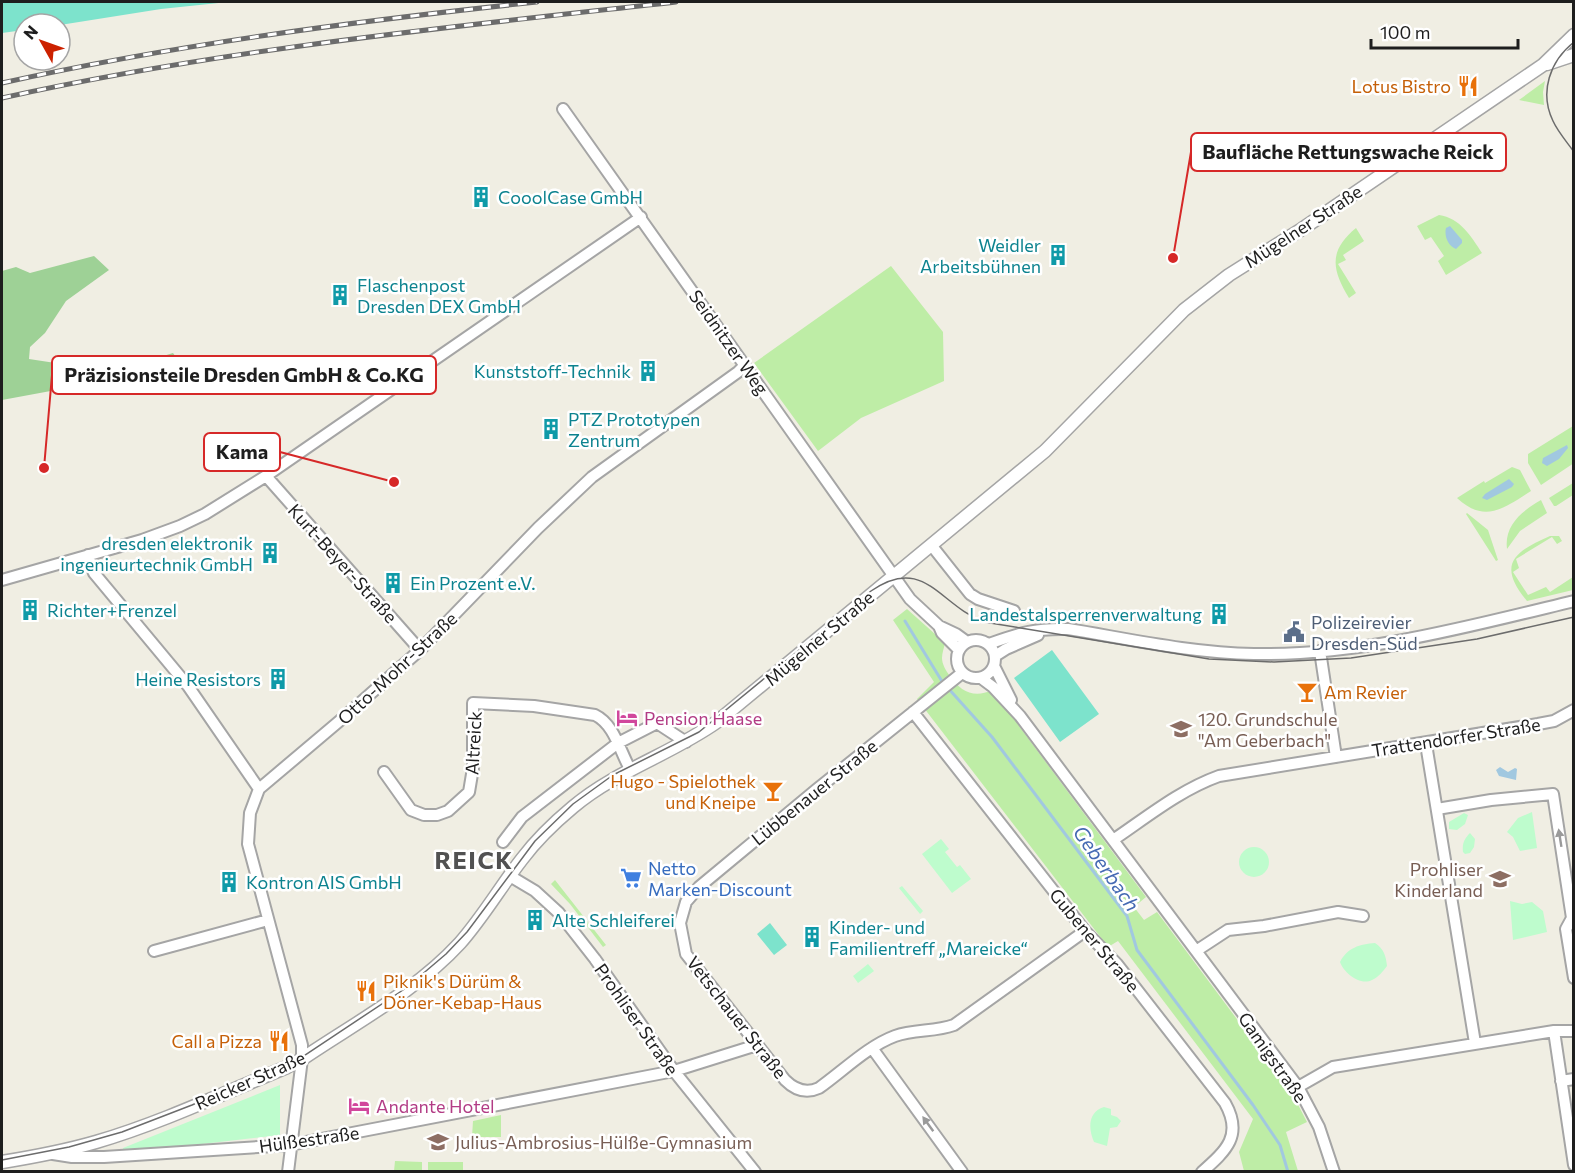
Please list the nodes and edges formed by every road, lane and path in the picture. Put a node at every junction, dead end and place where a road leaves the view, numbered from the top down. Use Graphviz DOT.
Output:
graph roads {
  1 [pos="1574,35"];
  2 [pos="1574,55"];
  3 [pos="1543,65"];
  4 [pos="563,109"];
  5 [pos="641,217"];
  6 [pos="745,365"];
  7 [pos="266,476"];
  8 [pos="932,546"];
  9 [pos="88,555"];
  10 [pos="894,576"];
  11 [pos="2,580"];
  12 [pos="1574,601"];
  13 [pos="1014,611"];
  14 [pos="1058,629"];
  15 [pos="989,644"];
  16 [pos="963,646"];
  17 [pos="420,650"];
  18 [pos="1320,651"];
  19 [pos="995,661"];
  20 [pos="962,673"];
  21 [pos="981,678"];
  22 [pos="1574,710"];
  23 [pos="913,712"];
  24 [pos="1020,716"];
  25 [pos="686,742"];
  26 [pos="618,743"];
  27 [pos="1426,744"];
  28 [pos="1336,757"];
  29 [pos="630,769"];
  30 [pos="384,772"];
  31 [pos="259,789"];
  32 [pos="1437,809"];
  33 [pos="1113,840"];
  34 [pos="503,842"];
  35 [pos="510,876"];
  36 [pos="1363,916"];
  37 [pos="268,920"];
  38 [pos="680,923"];
  39 [pos="1085,931"];
  40 [pos="154,951"];
  41 [pos="1196,951"];
  42 [pos="1574,978"];
  43 [pos="1554,1031"];
  44 [pos="1574,1031"];
  45 [pos="1475,1043"];
  46 [pos="757,1045"];
  47 [pos="872,1048"];
  48 [pos="302,1059"];
  49 [pos="674,1071"];
  50 [pos="1574,1079"];
  51 [pos="1561,1081"];
  52 [pos="1298,1087"];
  53 [pos="96,1142"];
  54 [pos="290,1145"];
  55 [pos="50,1154"];
  56 [pos="104,1157"];
  57 [pos="2,1162"];
  58 [pos="1574,1165"];
  59 [pos="288,1172"];
  60 [pos="756,1172"];
  61 [pos="962,1172"];
  62 [pos="1202,1172"];
  63 [pos="1334,1172"];
  1 -- 3 [label="street, Mügelner Straße"];
  2 -- 3 [label="street, Mügelner Straße"];
  3 -- 8 [label="street, Mügelner Straße"];
  4 -- 5 [label="street, Seidnitzer Weg"];
  5 -- 6 [label="street, Seidnitzer Weg"];
  5 -- 7 [label="street"];
  6 -- 10 [label="street, Seidnitzer Weg"];
  6 -- 17 [label="street, Otto-Mohr-Straße"];
  7 -- 9 [label="street"];
  7 -- 17 [label="street, Kurt-Beyer-Straße"];
  8 -- 10 [label="street, Mügelner Straße"];
  8 -- 13 [label="street"];
  9 -- 11 [label="street"];
  9 -- 31 [label="street"];
  10 -- 16 [label="street"];
  10 -- 25 [label="street, Mügelner Straße"];
  12 -- 18 [label="street"];
  14 -- 15 [label="street"];
  14 -- 18 [label="street"];
  14 -- 19 [label="street"];
  15 -- 16 [label="street"];
  15 -- 19 [label="street, Gamigstraße"];
  16 -- 20 [label="street"];
  17 -- 31 [label="street, Otto-Mohr-Straße"];
  18 -- 28 [label="street"];
  19 -- 21 [label="street"];
  19 -- 24 [label="street, Gamigstraße"];
  20 -- 21 [label="street, Gamigstraße"];
  20 -- 23 [label="street, Lübbenauer Straße"];
  21 -- 24 [label="street, Gamigstraße"];
  22 -- 27 [label="street, Trattendorfer Straße"];
  23 -- 38 [label="street, Lübbenauer Straße"];
  23 -- 39 [label="street, Gubener Straße"];
  24 -- 33 [label="street, Gamigstraße"];
  25 -- 26 [label="street"];
  25 -- 29 [label="street"];
  26 -- 29 [label="street, Altreick"];
  26 -- 30 [label="street, Altreick"];
  26 -- 34 [label="street"];
  27 -- 28 [label="street, Trattendorfer Straße"];
  27 -- 32 [label="street"];
  28 -- 33 [label="street, Trattendorfer Straße"];
  29 -- 35 [label="street"];
  31 -- 37 [label="street"];
  42 -- 32 [label="street, one-way"];
  32 -- 45 [label="street"];
  33 -- 41 [label="street, Gamigstraße"];
  35 -- 48 [label="street, Reicker Straße"];
  35 -- 49 [label="street, Prohliser Straße"];
  36 -- 41 [label="street"];
  37 -- 40 [label="street"];
  37 -- 48 [label="street"];
  38 -- 46 [label="street, Vetschauer Straße"];
  39 -- 47 [label="street, Vetschauer Straße"];
  39 -- 62 [label="street, Gubener Straße"];
  41 -- 52 [label="street, Gamigstraße"];
  43 -- 44 [label="street"];
  43 -- 45 [label="street"];
  43 -- 51 [label="street"];
  45 -- 52 [label="street"];
  46 -- 47 [label="street, Vetschauer Straße"];
  46 -- 49 [label="street, Hülßestraße"];
  61 -- 47 [label="street, one-way"];
  48 -- 53 [label="street, Reicker Straße"];
  48 -- 54 [label="street"];
  49 -- 54 [label="street, Hülßestraße"];
  49 -- 60 [label="street, Prohliser Straße"];
  50 -- 51 [label="street"];
  51 -- 58 [label="street"];
  52 -- 63 [label="street, Gamigstraße"];
  53 -- 55 [label="street, Reicker Straße"];
  53 -- 56 [label="street"];
  54 -- 56 [label="street, Hülßestraße"];
  54 -- 59 [label="street"];
  55 -- 56 [label="street, Hülßestraße"];
  55 -- 57 [label="street, Reicker Straße"];
}
